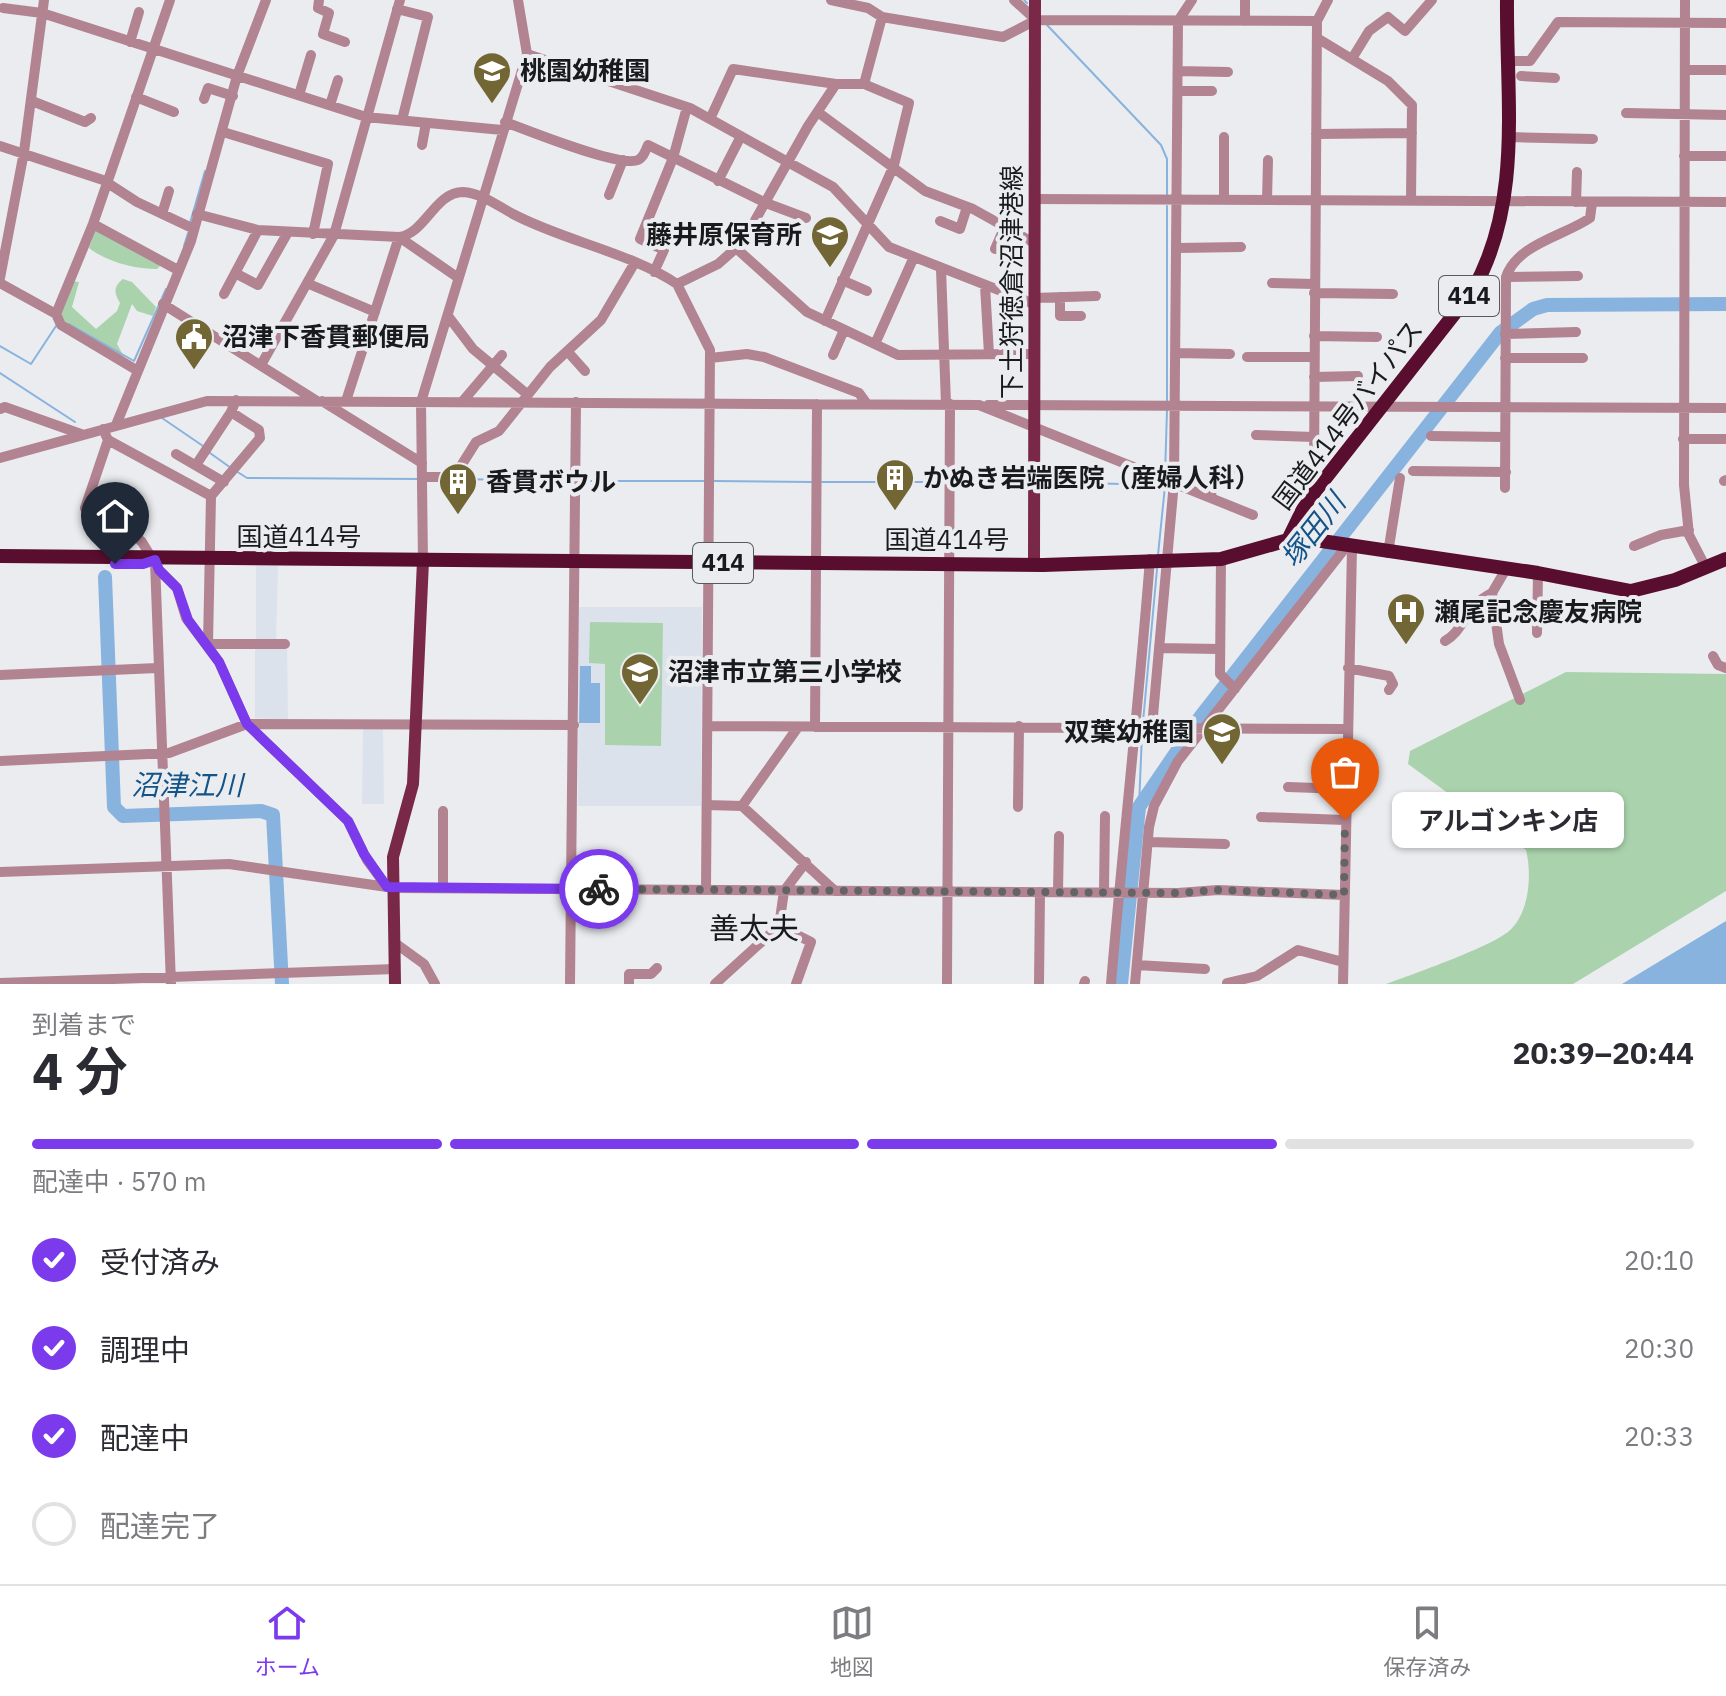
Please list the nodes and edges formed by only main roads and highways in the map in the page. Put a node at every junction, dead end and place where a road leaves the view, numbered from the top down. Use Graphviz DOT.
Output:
graph roads {
  1 [pos="1035,0"];
  2 [pos="1507,0"];
  3 [pos="1288,540"];
  4 [pos="0,556"];
  5 [pos="1726,559"];
  6 [pos="155,560"];
  7 [pos="423,561"];
  8 [pos="0,564"];
  9 [pos="1034,565"];
  10 [pos="395,984"];
  1 -- 9 [label="main road, 下土狩徳倉沼津港線"];
  2 -- 3 [label="highway, 国道414号バイパス / 414"];
  3 -- 5 [label="highway, 国道414号 / 414"];
  3 -- 9 [label="highway, 国道414号 / 414"];
  4 -- 6 [label="highway, 国道414号 / 414"];
  6 -- 7 [label="highway, 国道414号 / 414"];
  6 -- 8 [label="highway, 国道414号 / 414"];
  7 -- 9 [label="highway, 国道414号 / 414"];
  7 -- 10 [label="main road"];
}
